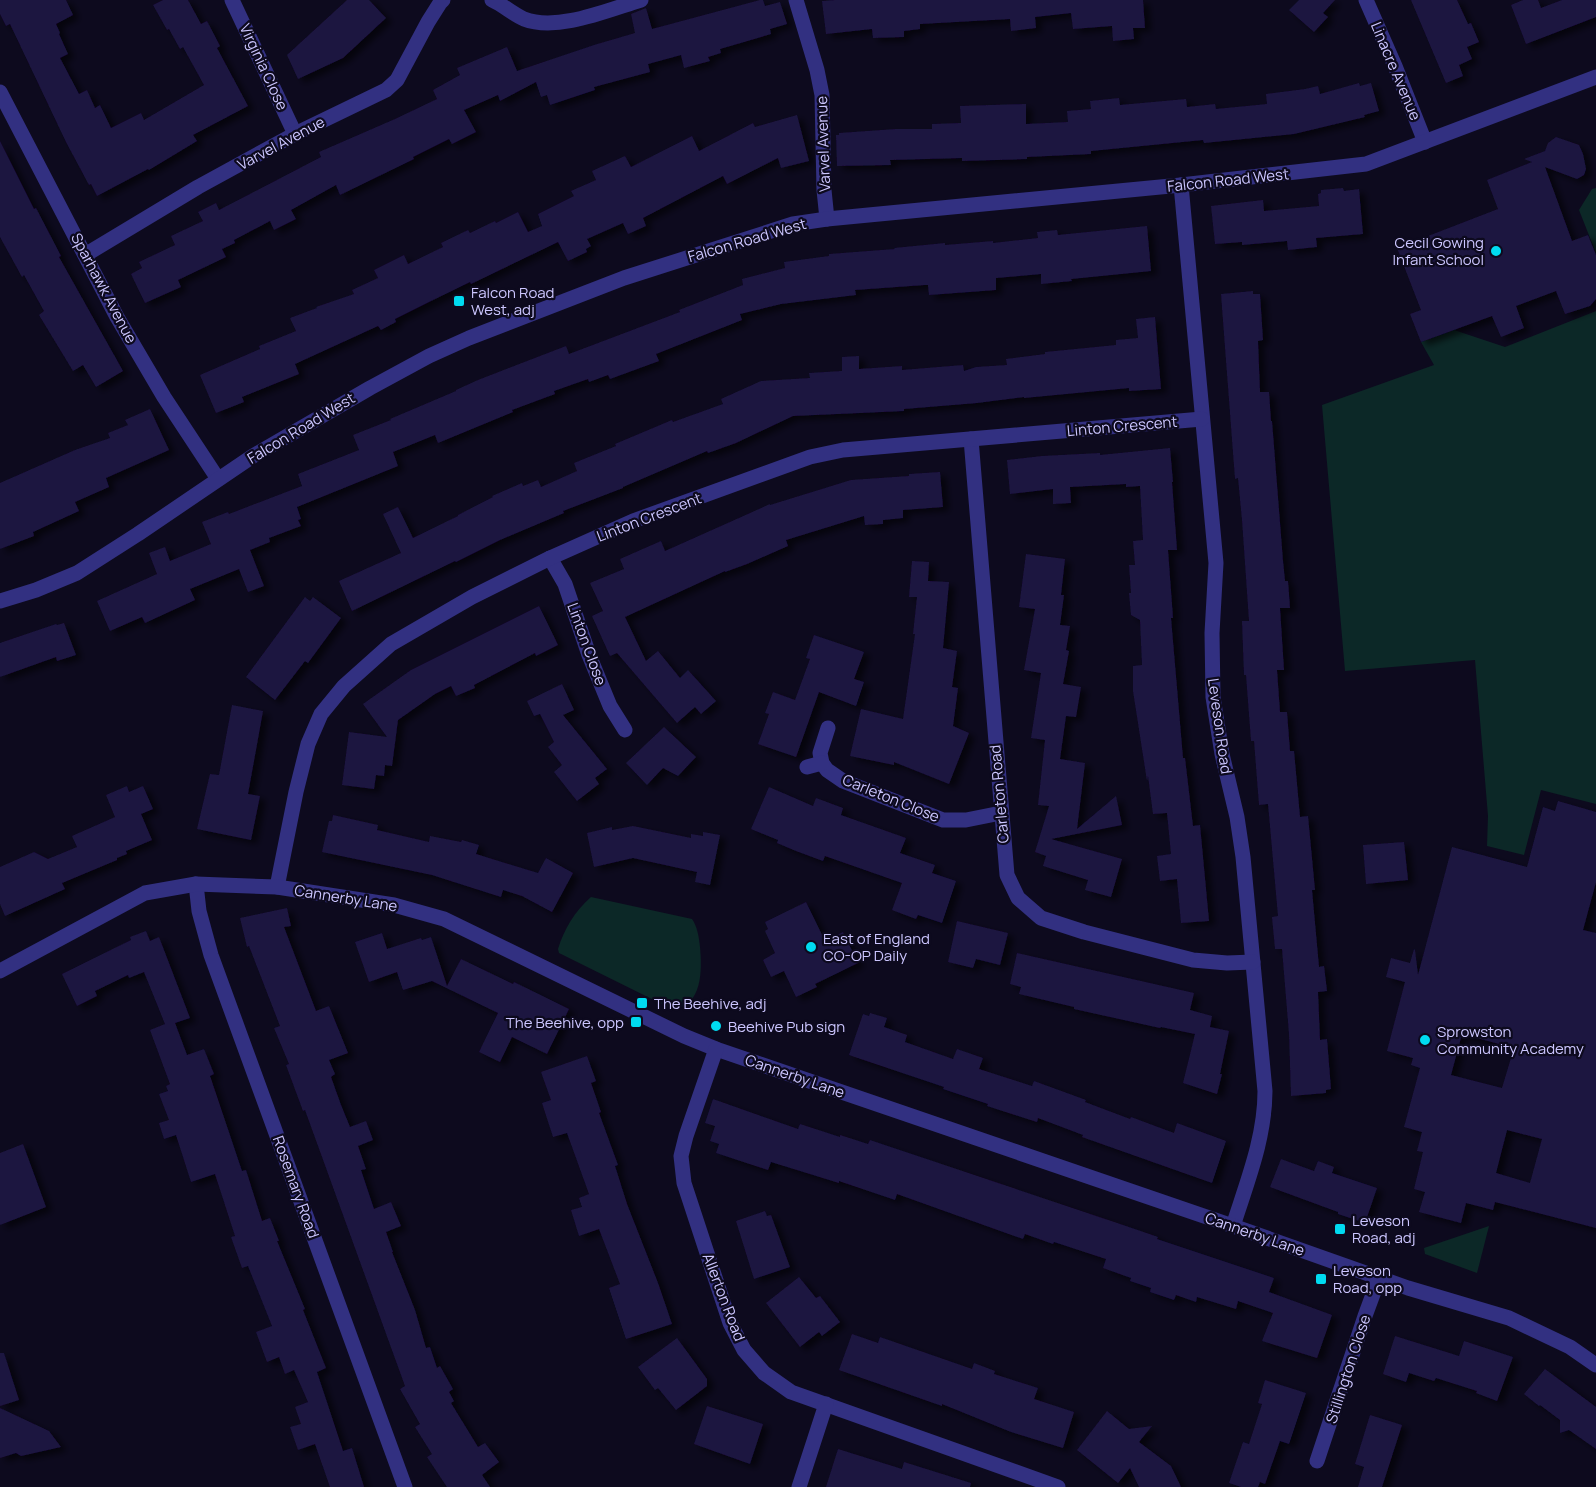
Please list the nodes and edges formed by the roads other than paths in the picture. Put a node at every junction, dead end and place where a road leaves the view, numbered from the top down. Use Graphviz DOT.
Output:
graph roads {
  1 [pos="232,0"];
  2 [pos="444,0"];
  3 [pos="492,0"];
  4 [pos="641,0"];
  5 [pos="796,0"];
  6 [pos="1366,0"];
  7 [pos="1596,77"];
  8 [pos="0,92"];
  9 [pos="295,134"];
  10 [pos="1425,142"];
  11 [pos="1181,184"];
  12 [pos="827,219"];
  13 [pos="85,255"];
  14 [pos="1203,419"];
  15 [pos="971,439"];
  16 [pos="218,479"];
  17 [pos="550,558"];
  18 [pos="0,601"];
  19 [pos="828,728"];
  20 [pos="625,730"];
  21 [pos="1000,813"];
  22 [pos="196,884"];
  23 [pos="277,887"];
  24 [pos="1253,962"];
  25 [pos="0,971"];
  26 [pos="716,1049"];
  27 [pos="1233,1226"];
  28 [pos="1379,1278"];
  29 [pos="1596,1365"];
  30 [pos="826,1404"];
  31 [pos="1317,1461"];
  32 [pos="405,1487"];
  33 [pos="799,1487"];
  34 [pos="1058,1487"];
  1 -- 9 [label="street, Virginia Close"];
  2 -- 9 [label="street, Varvel Avenue"];
  3 -- 4 [label="street"];
  5 -- 12 [label="street, Varvel Avenue"];
  6 -- 10 [label="street, Linacre Avenue"];
  7 -- 10 [label="street, Falcon Road West"];
  8 -- 13 [label="street, Sparhawk Avenue"];
  9 -- 13 [label="street, Varvel Avenue"];
  10 -- 11 [label="street, Falcon Road West"];
  11 -- 12 [label="street, Falcon Road West"];
  11 -- 14 [label="street, Leveson Road"];
  12 -- 16 [label="street, Falcon Road West"];
  13 -- 16 [label="street, Sparhawk Avenue"];
  14 -- 15 [label="street, Linton Crescent"];
  14 -- 24 [label="street, Leveson Road"];
  15 -- 17 [label="street, Linton Crescent"];
  15 -- 21 [label="street, Carleton Road"];
  16 -- 18 [label="street, Falcon Road West"];
  17 -- 20 [label="street, Linton Close"];
  17 -- 23 [label="street, Linton Crescent"];
  19 -- 21 [label="street, Carleton Close"];
  21 -- 24 [label="street, Carleton Road"];
  22 -- 23 [label="street, Cannerby Lane"];
  22 -- 25 [label="street, Cannerby Lane"];
  22 -- 32 [label="street, Rosemary Road"];
  23 -- 26 [label="street, Cannerby Lane"];
  24 -- 27 [label="street, Leveson Road"];
  26 -- 27 [label="street, Cannerby Lane"];
  26 -- 30 [label="street, Allerton Road"];
  27 -- 28 [label="street, Cannerby Lane"];
  28 -- 29 [label="street, Cannerby Lane"];
  28 -- 31 [label="street, Stillington Close"];
  30 -- 33 [label="street"];
  30 -- 34 [label="street, Allerton Road"];
}
